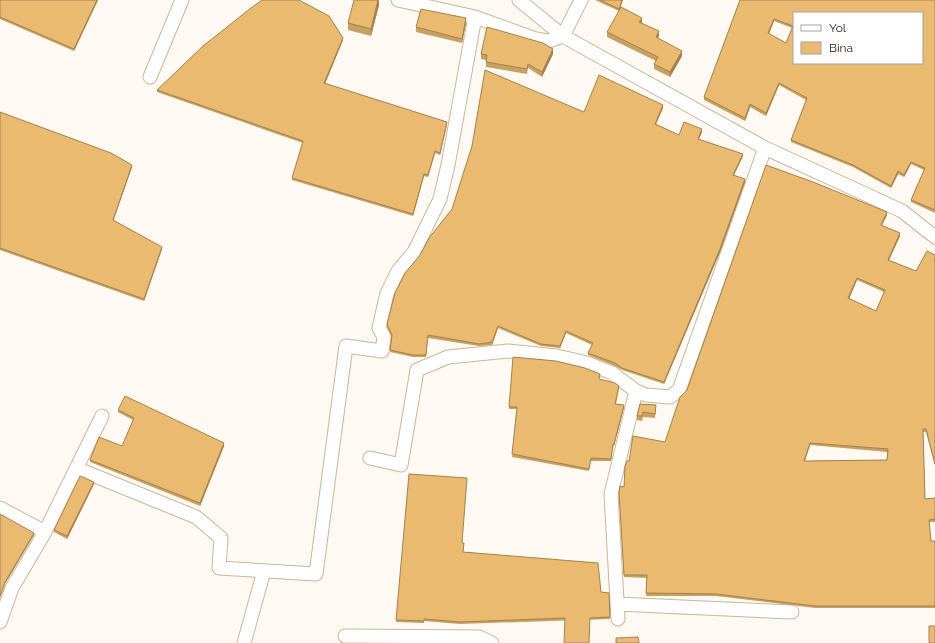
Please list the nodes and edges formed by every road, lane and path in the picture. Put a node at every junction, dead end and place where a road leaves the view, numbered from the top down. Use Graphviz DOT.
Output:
graph roads {
  1 [pos="182,0"];
  2 [pos="398,0"];
  3 [pos="519,0"];
  4 [pos="581,0"];
  5 [pos="475,17"];
  6 [pos="563,36"];
  7 [pos="150,77"];
  8 [pos="765,148"];
  9 [pos="935,237"];
  10 [pos="636,391"];
  11 [pos="102,416"];
  12 [pos="370,458"];
  13 [pos="78,469"];
  14 [pos="0,508"];
  15 [pos="45,532"];
  16 [pos="264,571"];
  17 [pos="617,604"];
  18 [pos="792,612"];
  19 [pos="618,619"];
  20 [pos="0,622"];
  21 [pos="345,636"];
  22 [pos="244,643"];
  23 [pos="492,643"];
  1 -- 7 [label="street"];
  2 -- 5 [label="street"];
  3 -- 6 [label="street"];
  4 -- 6 [label="street"];
  5 -- 6 [label="street"];
  5 -- 16 [label="street"];
  6 -- 8 [label="street"];
  8 -- 9 [label="street"];
  8 -- 10 [label="street"];
  10 -- 12 [label="street"];
  10 -- 17 [label="street"];
  11 -- 13 [label="street"];
  13 -- 15 [label="street"];
  13 -- 16 [label="street"];
  14 -- 15 [label="street"];
  15 -- 20 [label="street"];
  16 -- 22 [label="street"];
  17 -- 18 [label="street"];
  17 -- 19 [label="street"];
  21 -- 23 [label="street"];
}
